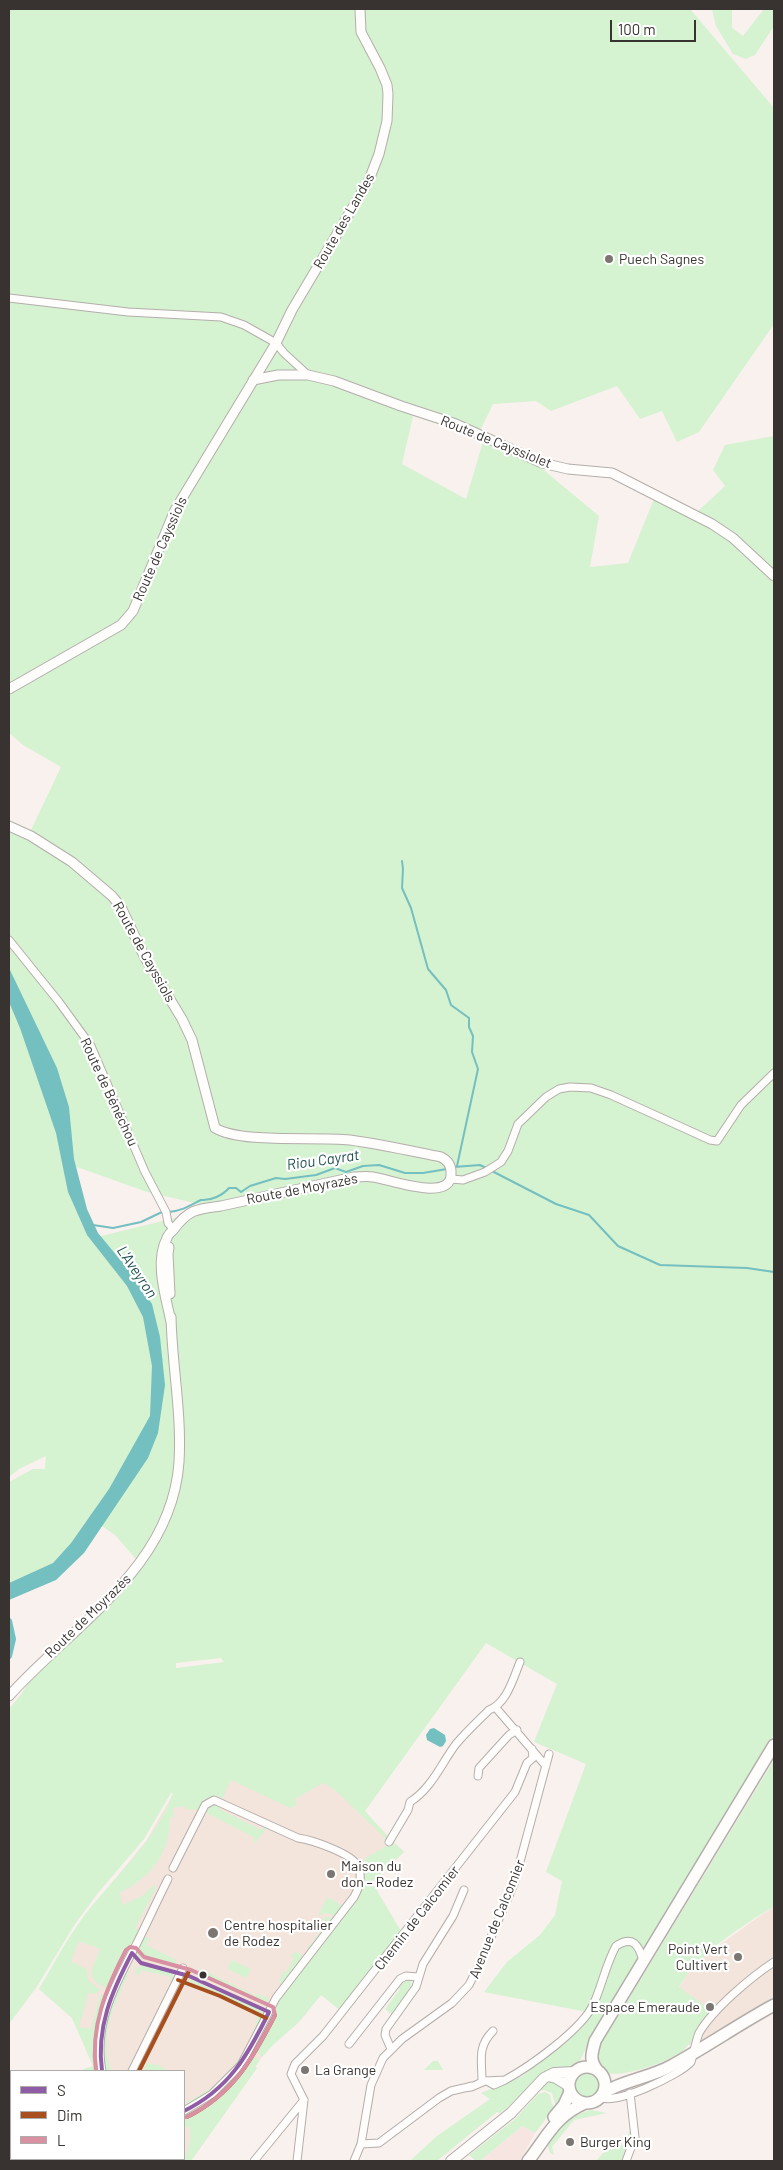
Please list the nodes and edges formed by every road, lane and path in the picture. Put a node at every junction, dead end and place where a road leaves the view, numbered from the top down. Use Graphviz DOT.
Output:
graph roads {
  1 [pos="360,9"];
  2 [pos="9,298"];
  3 [pos="276,343"];
  4 [pos="265,361"];
  5 [pos="308,375"];
  6 [pos="254,380"];
  7 [pos="774,576"];
  8 [pos="9,689"];
  9 [pos="9,826"];
  10 [pos="9,940"];
  11 [pos="774,1073"];
  12 [pos="451,1177"];
  13 [pos="174,1230"];
  14 [pos="520,1662"];
  15 [pos="9,1696"];
  16 [pos="496,1708"];
  17 [pos="517,1730"];
  18 [pos="774,1745"];
  19 [pos="532,1749"];
  20 [pos="549,1754"];
  21 [pos="546,1766"];
  22 [pos="478,1776"];
  23 [pos="389,1842"];
  24 [pos="173,1868"];
  25 [pos="168,1880"];
  26 [pos="464,1890"];
  27 [pos="643,1961"];
  28 [pos="774,1962"];
  29 [pos="182,1968"];
  30 [pos="418,1977"];
  31 [pos="774,2005"];
  32 [pos="493,2031"];
  33 [pos="595,2041"];
  34 [pos="349,2044"];
  35 [pos="391,2049"];
  36 [pos="692,2054"];
  37 [pos="102,2070"];
  38 [pos="132,2070"];
  39 [pos="577,2070"];
  40 [pos="600,2073"];
  41 [pos="547,2076"];
  42 [pos="485,2081"];
  43 [pos="569,2089"];
  44 [pos="630,2093"];
  45 [pos="602,2095"];
  46 [pos="304,2100"];
  47 [pos="585,2103"];
  48 [pos="185,2110"];
  49 [pos="361,2144"];
  50 [pos="254,2161"];
  51 [pos="297,2161"];
  52 [pos="354,2161"];
  53 [pos="451,2161"];
  54 [pos="527,2161"];
  55 [pos="626,2161"];
  1 -- 3 [label="street, Route des Landes"];
  2 -- 3 [label="street"];
  3 -- 4 [label="street, Route des Landes"];
  3 -- 5 [label="street"];
  4 -- 6 [label="street, Route de Cayssiols"];
  5 -- 6 [label="street, Route de Cayssiolet"];
  5 -- 7 [label="street, Route de Cayssiolet"];
  6 -- 8 [label="street, Route de Cayssiols"];
  9 -- 12 [label="street, Route de Cayssiols"];
  10 -- 13 [label="street, Route de Bénéchou"];
  11 -- 12 [label="street"];
  12 -- 13 [label="street, Route de Moyrazès"];
  13 -- 15 [label="street, Route de Moyrazès"];
  14 -- 16 [label="street"];
  16 -- 17 [label="street"];
  16 -- 23 [label="street"];
  17 -- 19 [label="street"];
  17 -- 22 [label="street"];
  18 -- 27 [label="main road"];
  19 -- 21 [label="street"];
  19 -- 46 [label="street, Chemin de Calcomier"];
  20 -- 21 [label="street, Avenue de Calcomier"];
  21 -- 35 [label="street, Avenue de Calcomier"];
  24 -- 48 [label="street"];
  25 -- 37 [label="street"];
  26 -- 30 [label="street"];
  27 -- 33 [label="main road"];
  27 -- 42 [label="street"];
  28 -- 36 [label="street"];
  29 -- 38 [label="street"];
  30 -- 34 [label="street"];
  30 -- 35 [label="street"];
  31 -- 36 [label="main road"];
  32 -- 42 [label="street"];
  33 -- 39 [label="main road"];
  33 -- 40 [label="main road"];
  35 -- 49 [label="street, Avenue de Calcomier"];
  36 -- 40 [label="main road"];
  36 -- 44 [label="street"];
  36 -- 45 [label="main road"];
  39 -- 40 [label="main road"];
  39 -- 41 [label="main road"];
  39 -- 43 [label="main road"];
  40 -- 45 [label="main road"];
  41 -- 43 [label="main road"];
  41 -- 53 [label="main road"];
  42 -- 49 [label="street"];
  43 -- 47 [label="main road"];
  43 -- 54 [label="main road"];
  44 -- 45 [label="street"];
  44 -- 55 [label="street"];
  45 -- 47 [label="main road"];
  46 -- 50 [label="street"];
  46 -- 51 [label="street"];
  47 -- 54 [label="main road"];
  49 -- 52 [label="street, Avenue de Calcomier"];
}
